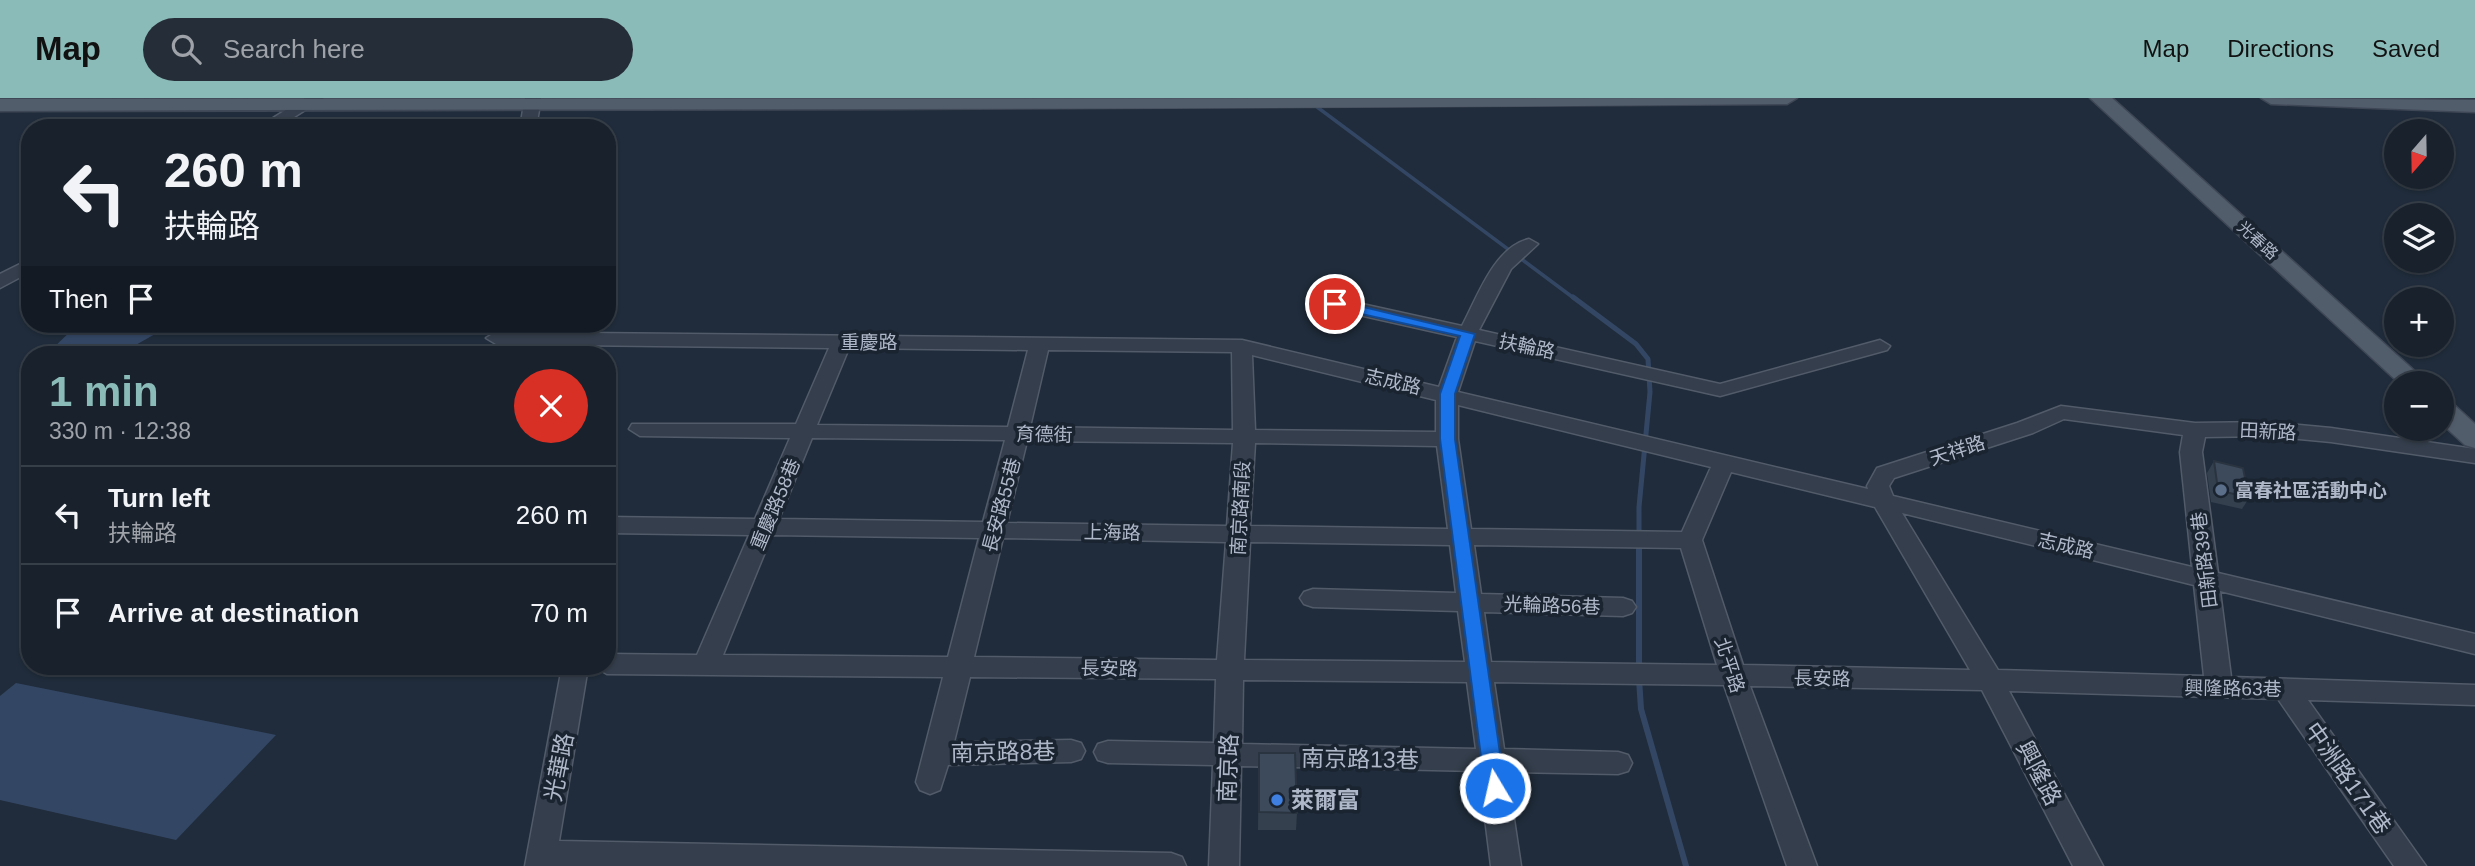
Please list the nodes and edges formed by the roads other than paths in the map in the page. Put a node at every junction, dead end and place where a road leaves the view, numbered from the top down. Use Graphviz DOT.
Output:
graph roads {
  1 [pos="1787,98"];
  2 [pos="2100,98"];
  3 [pos="2271,98"];
  4 [pos="2461,98"];
  5 [pos="2475,99"];
  6 [pos="312,100"];
  7 [pos="532,100"];
  8 [pos="0,105"];
  9 [pos="2475,106"];
  10 [pos="280,119"];
  11 [pos="529,119"];
  12 [pos="1519,253"];
  13 [pos="21,269"];
  14 [pos="0,282"];
  15 [pos="1335,304"];
  16 [pos="1468,334"];
  17 [pos="496,339"];
  18 [pos="841,342"];
  19 [pos="1040,343"];
  20 [pos="1242,346"];
  21 [pos="1880,346"];
  22 [pos="2402,371"];
  23 [pos="1447,394"];
  24 [pos="2061,412"];
  25 [pos="2454,420"];
  26 [pos="640,429"];
  27 [pos="2196,430"];
  28 [pos="806,431"];
  29 [pos="1020,434"];
  30 [pos="1244,436"];
  31 [pos="1447,439"];
  32 [pos="2475,439"];
  33 [pos="2475,456"];
  34 [pos="1723,464"];
  35 [pos="1885,504"];
  36 [pos="616,525"];
  37 [pos="765,527"];
  38 [pos="995,529"];
  39 [pos="1239,534"];
  40 [pos="1462,537"];
  41 [pos="1690,540"];
  42 [pos="2205,576"];
  43 [pos="1313,598"];
  44 [pos="1471,602"];
  45 [pos="1623,607"];
  46 [pos="2475,644"];
  47 [pos="616,664"];
  48 [pos="706,665"];
  49 [pos="960,667"];
  50 [pos="1230,670"];
  51 [pos="1477,672"];
  52 [pos="574,675"];
  53 [pos="1734,677"];
  54 [pos="1990,680"];
  55 [pos="2219,689"];
  56 [pos="2285,689"];
  57 [pos="2475,695"];
  58 [pos="1071,751"];
  59 [pos="1108,752"];
  60 [pos="936,754"];
  61 [pos="1229,756"];
  62 [pos="1491,762"];
  63 [pos="1618,763"];
  64 [pos="930,782"];
  65 [pos="541,860"];
  66 [pos="1171,866"];
  67 [pos="1224,866"];
  68 [pos="1506,866"];
  69 [pos="1802,866"];
  70 [pos="2088,866"];
  71 [pos="2411,866"];
  1 -- 7 [label="main road"];
  2 -- 22 [label="main road, 光春路"];
  3 -- 9 [label="main road"];
  4 -- 5 [label="main road"];
  6 -- 7 [label="main road"];
  6 -- 8 [label="main road"];
  6 -- 10 [label="street"];
  7 -- 11 [label="street"];
  12 -- 16 [label="street"];
  13 -- 14 [label="street"];
  15 -- 16 [label="street, 扶輪路"];
  16 -- 21 [label="street, 扶輪路"];
  16 -- 23 [label="street"];
  17 -- 18 [label="street, 重慶路"];
  18 -- 19 [label="street, 重慶路"];
  18 -- 28 [label="street, 重慶路58巷"];
  19 -- 20 [label="street, 重慶路"];
  19 -- 29 [label="street, 長安路55巷"];
  20 -- 23 [label="street, 志成路"];
  20 -- 30 [label="street, 南京路南段"];
  23 -- 31 [label="street"];
  23 -- 34 [label="street, 志成路"];
  24 -- 27 [label="street, 田新路"];
  24 -- 35 [label="street, 天祥路"];
  25 -- 32 [label="main road"];
  26 -- 28 [label="street, 育德街"];
  27 -- 33 [label="street, 田新路"];
  27 -- 42 [label="street, 田新路39巷"];
  28 -- 29 [label="street, 育德街"];
  28 -- 37 [label="street, 重慶路58巷"];
  29 -- 30 [label="street, 育德街"];
  29 -- 38 [label="street, 長安路55巷"];
  30 -- 31 [label="street, 育德街"];
  30 -- 39 [label="street, 南京路南段"];
  31 -- 40 [label="street"];
  34 -- 35 [label="street, 志成路"];
  34 -- 41 [label="street"];
  35 -- 42 [label="street, 志成路"];
  35 -- 54 [label="street, 興隆路"];
  36 -- 37 [label="street, 上海路"];
  37 -- 38 [label="street, 上海路"];
  37 -- 48 [label="street, 重慶路58巷"];
  38 -- 39 [label="street, 上海路"];
  38 -- 49 [label="street, 長安路55巷"];
  39 -- 40 [label="street, 上海路"];
  39 -- 50 [label="street, 南京路南段"];
  40 -- 41 [label="street, 上海路"];
  40 -- 44 [label="street"];
  41 -- 53 [label="street, 北平路"];
  42 -- 46 [label="street, 志成路"];
  42 -- 55 [label="street, 田新路39巷"];
  43 -- 44 [label="street, 光輪路56巷"];
  44 -- 45 [label="street, 光輪路56巷"];
  44 -- 51 [label="street"];
  47 -- 48 [label="street, 長安路"];
  48 -- 49 [label="street, 長安路"];
  49 -- 50 [label="street, 長安路"];
  49 -- 60 [label="street, 長安路55巷"];
  50 -- 51 [label="street, 長安路"];
  50 -- 61 [label="street, 南京路"];
  51 -- 53 [label="street, 長安路"];
  51 -- 62 [label="street"];
  52 -- 65 [label="street, 光華路"];
  53 -- 54 [label="street, 長安路"];
  53 -- 69 [label="street, 北平路"];
  54 -- 55 [label="street, 興隆路63巷"];
  54 -- 70 [label="street, 興隆路"];
  55 -- 56 [label="street, 興隆路63巷"];
  56 -- 57 [label="street, 興隆路63巷"];
  56 -- 71 [label="street, 中洲路171巷"];
  58 -- 60 [label="street, 南京路8巷"];
  59 -- 61 [label="street"];
  60 -- 64 [label="street, 長安路55巷"];
  61 -- 62 [label="street, 南京路13巷"];
  61 -- 67 [label="street, 南京路"];
  62 -- 63 [label="street, 南京路13巷"];
  62 -- 68 [label="street"];
  65 -- 66 [label="street"];
}
